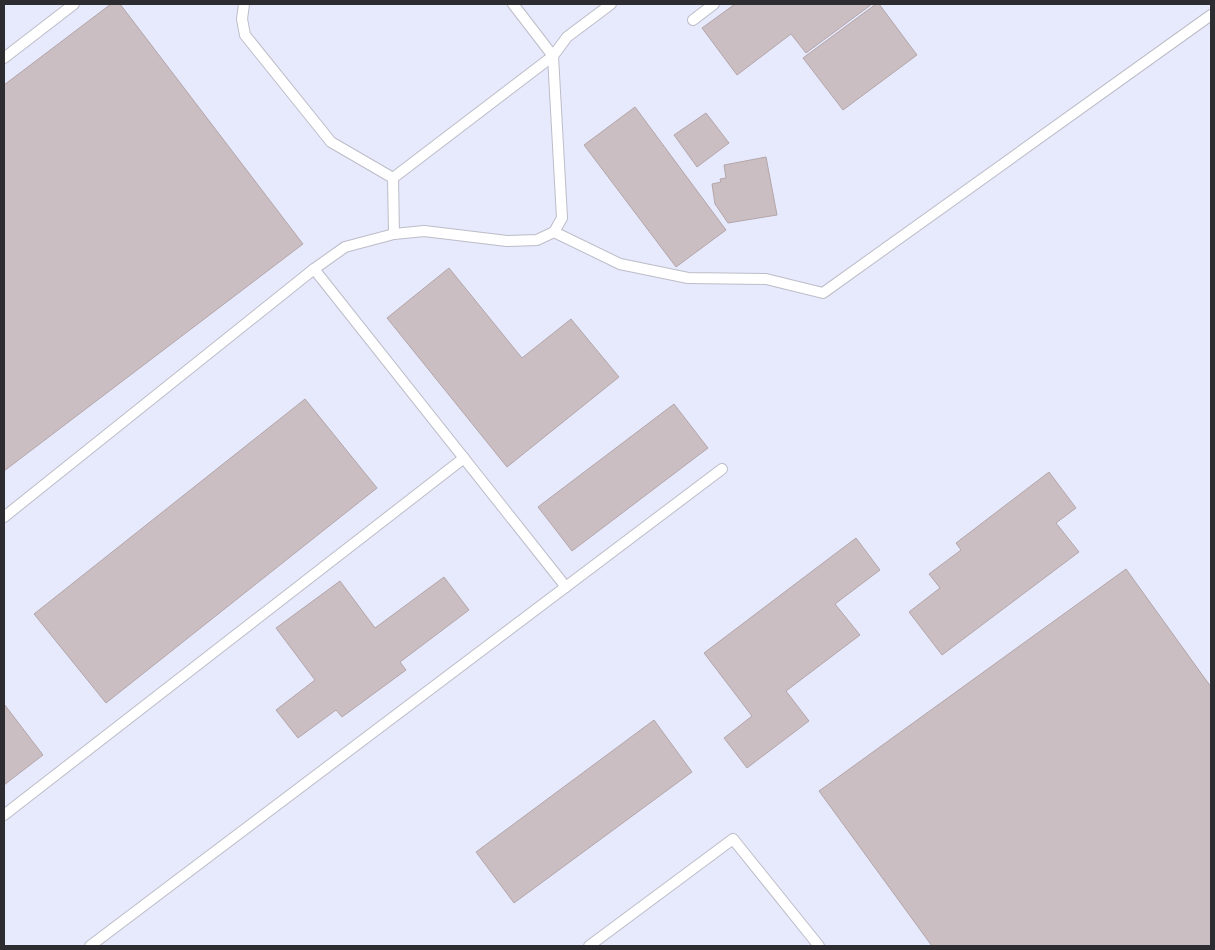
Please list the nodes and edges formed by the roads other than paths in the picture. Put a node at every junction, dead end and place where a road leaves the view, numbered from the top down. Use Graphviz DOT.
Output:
graph roads {
  1 [pos="74,4"];
  2 [pos="244,4"];
  3 [pos="513,4"];
  4 [pos="611,4"];
  5 [pos="714,4"];
  6 [pos="1211,15"];
  7 [pos="693,20"];
  8 [pos="553,56"];
  9 [pos="4,58"];
  10 [pos="393,178"];
  11 [pos="554,232"];
  12 [pos="394,234"];
  13 [pos="314,269"];
  14 [pos="464,458"];
  15 [pos="722,469"];
  16 [pos="4,517"];
  17 [pos="566,587"];
  18 [pos="4,815"];
  19 [pos="90,946"];
  20 [pos="589,946"];
  21 [pos="818,946"];
  1 -- 9 [label="lane"];
  2 -- 10 [label="lane"];
  3 -- 8 [label="lane"];
  4 -- 8 [label="lane"];
  5 -- 7 [label="lane"];
  6 -- 11 [label="lane"];
  8 -- 10 [label="lane"];
  8 -- 11 [label="lane"];
  10 -- 12 [label="lane"];
  11 -- 12 [label="lane"];
  12 -- 13 [label="lane"];
  13 -- 14 [label="lane"];
  13 -- 16 [label="lane"];
  14 -- 17 [label="lane"];
  14 -- 18 [label="lane"];
  15 -- 17 [label="lane"];
  17 -- 19 [label="lane"];
  20 -- 21 [label="lane"];
}
